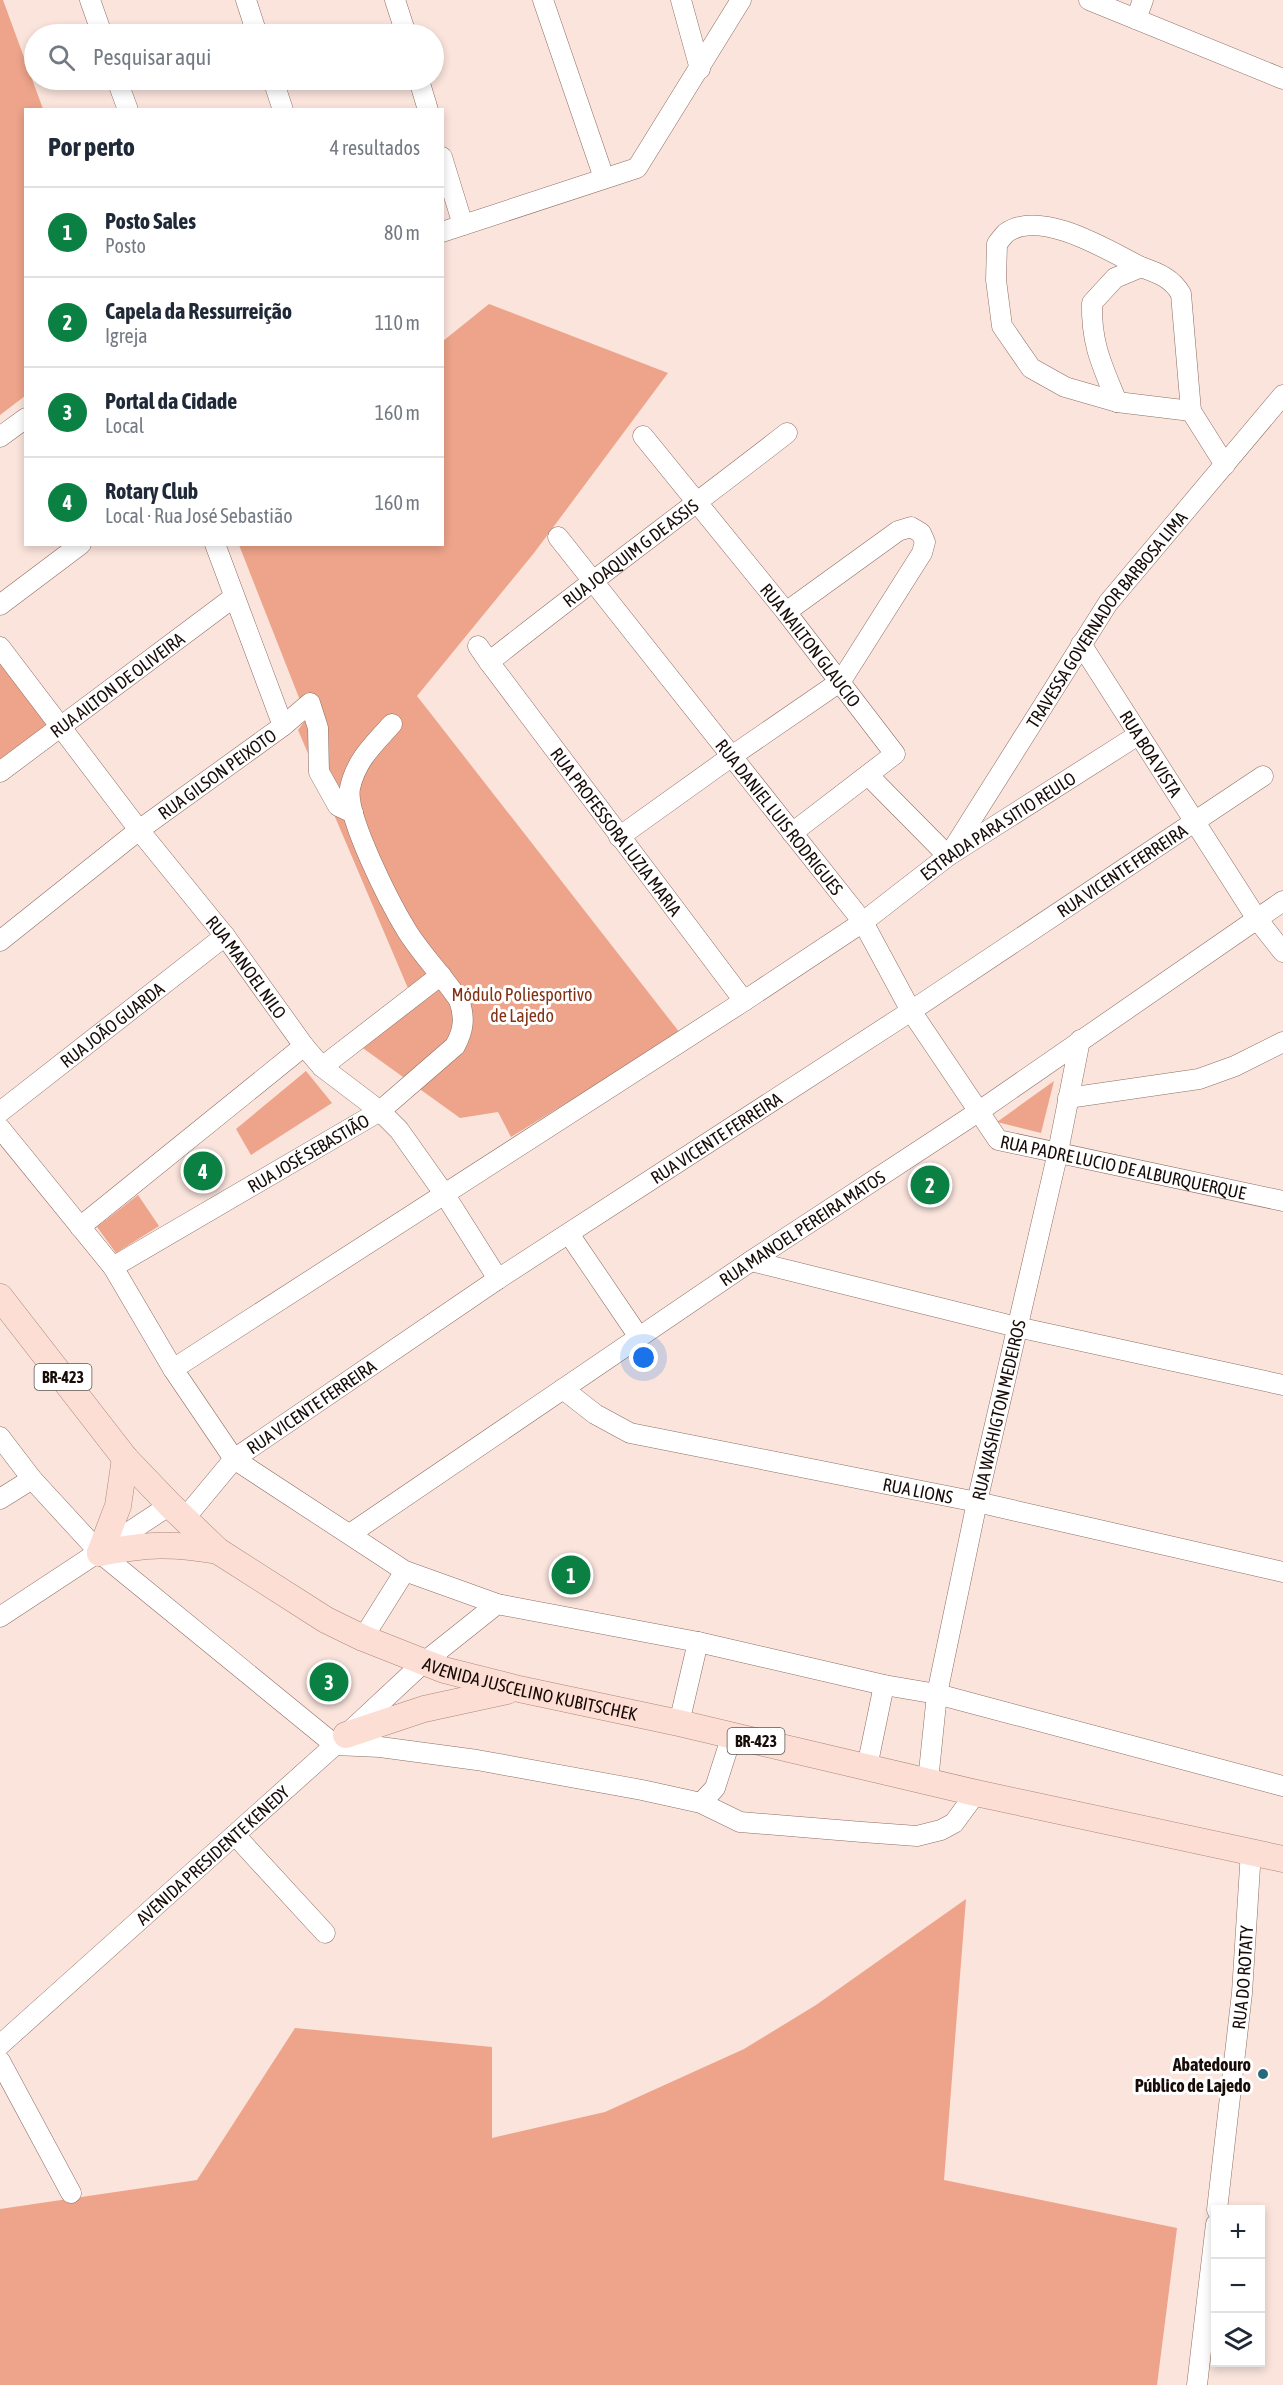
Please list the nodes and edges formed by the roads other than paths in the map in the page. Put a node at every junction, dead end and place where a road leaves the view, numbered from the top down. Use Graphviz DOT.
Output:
graph roads {
  1 [pos="90,0"];
  2 [pos="246,0"];
  3 [pos="395,0"];
  4 [pos="543,0"];
  5 [pos="681,0"];
  6 [pos="741,0"];
  7 [pos="1089,0"];
  8 [pos="1143,0"];
  9 [pos="1136,19"];
  10 [pos="98,24"];
  11 [pos="254,24"];
  12 [pos="402,24"];
  13 [pos="700,69"];
  14 [pos="1283,79"];
  15 [pos="121,90"];
  16 [pos="276,90"];
  17 [pos="422,90"];
  18 [pos="127,108"];
  19 [pos="282,108"];
  20 [pos="427,108"];
  21 [pos="444,163"];
  22 [pos="604,178"];
  23 [pos="463,225"];
  24 [pos="444,231"];
  25 [pos="1141,267"];
  26 [pos="1283,395"];
  27 [pos="1117,402"];
  28 [pos="1191,411"];
  29 [pos="24,419"];
  30 [pos="787,433"];
  31 [pos="643,436"];
  32 [pos="0,437"];
  33 [pos="1225,465"];
  34 [pos="697,504"];
  35 [pos="558,537"];
  36 [pos="78,546"];
  37 [pos="216,546"];
  38 [pos="592,580"];
  39 [pos="234,597"];
  40 [pos="0,605"];
  41 [pos="786,612"];
  42 [pos="1081,644"];
  43 [pos="478,646"];
  44 [pos="0,647"];
  45 [pos="489,662"];
  46 [pos="841,681"];
  47 [pos="392,724"];
  48 [pos="60,726"];
  49 [pos="283,726"];
  50 [pos="1138,735"];
  51 [pos="732,756"];
  52 [pos="0,772"];
  53 [pos="868,775"];
  54 [pos="1263,776"];
  55 [pos="353,813"];
  56 [pos="1193,822"];
  57 [pos="139,830"];
  58 [pos="792,833"];
  59 [pos="619,837"];
  60 [pos="948,856"];
  61 [pos="1283,901"];
  62 [pos="1257,919"];
  63 [pos="863,922"];
  64 [pos="225,936"];
  65 [pos="0,941"];
  66 [pos="1283,952"];
  67 [pos="441,975"];
  68 [pos="744,1001"];
  69 [pos="911,1011"];
  70 [pos="1080,1040"];
  71 [pos="1283,1042"];
  72 [pos="304,1046"];
  73 [pos="322,1067"];
  74 [pos="1068,1098"];
  75 [pos="380,1111"];
  76 [pos="0,1112"];
  77 [pos="978,1112"];
  78 [pos="0,1128"];
  79 [pos="1058,1152"];
  80 [pos="445,1195"];
  81 [pos="1283,1201"];
  82 [pos="80,1227"];
  83 [pos="569,1234"];
  84 [pos="751,1261"];
  85 [pos="113,1267"];
  86 [pos="498,1279"];
  87 [pos="0,1297"];
  88 [pos="1017,1327"];
  89 [pos="639,1337"];
  90 [pos="173,1370"];
  91 [pos="1283,1385"];
  92 [pos="563,1389"];
  93 [pos="0,1437"];
  94 [pos="126,1458"];
  95 [pos="234,1459"];
  96 [pos="32,1479"];
  97 [pos="0,1499"];
  98 [pos="977,1502"];
  99 [pos="177,1512"];
  100 [pos="350,1534"];
  101 [pos="218,1551"];
  102 [pos="100,1553"];
  103 [pos="405,1571"];
  104 [pos="1283,1572"];
  105 [pos="497,1604"];
  106 [pos="0,1617"];
  107 [pos="363,1638"];
  108 [pos="698,1641"];
  109 [pos="423,1663"];
  110 [pos="884,1684"];
  111 [pos="519,1689"];
  112 [pos="937,1694"];
  113 [pos="679,1723"];
  114 [pos="732,1735"];
  115 [pos="340,1740"];
  116 [pos="867,1767"];
  117 [pos="928,1781"];
  118 [pos="1283,1786"];
  119 [pos="984,1794"];
  120 [pos="701,1803"];
  121 [pos="235,1834"];
  122 [pos="1251,1851"];
  123 [pos="1283,1859"];
  124 [pos="325,1933"];
  125 [pos="0,2045"];
  126 [pos="0,2061"];
  127 [pos="71,2193"];
  128 [pos="1218,2205"];
  129 [pos="1211,2259"];
  130 [pos="1197,2385"];
  1 -- 10 [label="street"];
  2 -- 11 [label="street"];
  3 -- 12 [label="street"];
  4 -- 22 [label="street"];
  5 -- 13 [label="street"];
  6 -- 13 [label="street"];
  7 -- 9 [label="street"];
  8 -- 9 [label="street"];
  9 -- 14 [label="street"];
  13 -- 22 [label="street"];
  15 -- 18 [label="street"];
  16 -- 19 [label="street"];
  17 -- 20 [label="street"];
  21 -- 23 [label="street"];
  22 -- 23 [label="street"];
  23 -- 24 [label="street"];
  25 -- 27 [label="street"];
  25 -- 27 [label="street"];
  25 -- 28 [label="street"];
  26 -- 33 [label="street, TRAVESSA GOVERNADOR BARBOSA LIMA"];
  27 -- 28 [label="street"];
  28 -- 33 [label="street"];
  29 -- 32 [label="street"];
  30 -- 34 [label="street, RUA JOAQUIM G DE ASSIS"];
  31 -- 34 [label="street, RUA NAILTON GLAUCIO"];
  33 -- 42 [label="street, TRAVESSA GOVERNADOR BARBOSA LIMA"];
  34 -- 38 [label="street, RUA JOAQUIM G DE ASSIS"];
  34 -- 41 [label="street, RUA NAILTON GLAUCIO"];
  35 -- 38 [label="street, RUA DANIEL LUIS RODRIGUES"];
  36 -- 40 [label="street"];
  37 -- 39 [label="street, RUA GILSON PEIXOTO"];
  38 -- 45 [label="street, RUA JOAQUIM G DE ASSIS"];
  38 -- 51 [label="street, RUA DANIEL LUIS RODRIGUES"];
  39 -- 48 [label="street, RUA AILTON DE OLIVEIRA"];
  39 -- 49 [label="street, RUA GILSON PEIXOTO"];
  41 -- 46 [label="street, RUA NAILTON GLAUCIO"];
  41 -- 46 [label="street"];
  42 -- 50 [label="street, RUA BOA VISTA"];
  42 -- 60 [label="street, TRAVESSA GOVERNADOR BARBOSA LIMA"];
  43 -- 45 [label="street"];
  44 -- 48 [label="street, RUA MANOEL NILO"];
  45 -- 59 [label="street, RUA PROFESSORA LUZIA MARIA"];
  46 -- 51 [label="street"];
  46 -- 53 [label="street, RUA NAILTON GLAUCIO"];
  47 -- 55 [label="street"];
  48 -- 52 [label="street, RUA AILTON DE OLIVEIRA"];
  48 -- 57 [label="street, RUA MANOEL NILO"];
  49 -- 55 [label="street"];
  49 -- 57 [label="street, RUA GILSON PEIXOTO"];
  50 -- 56 [label="street, RUA BOA VISTA"];
  50 -- 60 [label="street, ESTRADA PARA SITIO REULO"];
  51 -- 58 [label="street, RUA DANIEL LUIS RODRIGUES"];
  51 -- 59 [label="street"];
  53 -- 58 [label="street, RUA NAILTON GLAUCIO"];
  53 -- 60 [label="street"];
  54 -- 56 [label="street, RUA VICENTE FERREIRA"];
  55 -- 67 [label="street, RUA JOSÉ SEBASTIÃO"];
  56 -- 62 [label="street, RUA BOA VISTA"];
  56 -- 69 [label="street, RUA VICENTE FERREIRA"];
  57 -- 64 [label="street, RUA MANOEL NILO"];
  57 -- 65 [label="street, RUA GILSON PEIXOTO"];
  58 -- 63 [label="street, RUA DANIEL LUIS RODRIGUES"];
  59 -- 68 [label="street, RUA PROFESSORA LUZIA MARIA"];
  60 -- 63 [label="street, ESTRADA PARA SITIO REULO"];
  61 -- 62 [label="street, RUA MANOEL PEREIRA MATOS"];
  62 -- 66 [label="street, RUA BOA VISTA"];
  62 -- 70 [label="street, RUA MANOEL PEREIRA MATOS"];
  63 -- 68 [label="street"];
  63 -- 69 [label="street, RUA DANIEL LUIS RODRIGUES"];
  64 -- 72 [label="street, RUA MANOEL NILO"];
  64 -- 76 [label="street, RUA JOÃO GUARDA"];
  67 -- 73 [label="street"];
  67 -- 75 [label="street, RUA JOSÉ SEBASTIÃO"];
  68 -- 80 [label="street"];
  69 -- 77 [label="street, RUA DANIEL LUIS RODRIGUES"];
  69 -- 83 [label="street, RUA VICENTE FERREIRA"];
  70 -- 74 [label="street, RUA WASHIGTON MEDEIROS"];
  70 -- 77 [label="street, RUA MANOEL PEREIRA MATOS"];
  71 -- 74 [label="street"];
  72 -- 73 [label="street, RUA MANOEL NILO"];
  72 -- 82 [label="street"];
  73 -- 75 [label="street, RUA MANOEL NILO"];
  74 -- 79 [label="street, RUA WASHIGTON MEDEIROS"];
  75 -- 80 [label="street, RUA MANOEL NILO"];
  75 -- 85 [label="street, RUA JOSÉ SEBASTIÃO"];
  77 -- 79 [label="street, RUA PADRE LUCIO DE ALBURQUERQUE"];
  77 -- 84 [label="street, RUA MANOEL PEREIRA MATOS"];
  78 -- 82 [label="street"];
  79 -- 81 [label="street, RUA PADRE LUCIO DE ALBURQUERQUE"];
  79 -- 88 [label="street, RUA WASHIGTON MEDEIROS"];
  80 -- 86 [label="street, RUA MANOEL NILO"];
  80 -- 90 [label="street"];
  82 -- 85 [label="street"];
  83 -- 86 [label="street, RUA VICENTE FERREIRA"];
  83 -- 89 [label="street"];
  84 -- 88 [label="street"];
  84 -- 89 [label="street, RUA MANOEL PEREIRA MATOS"];
  85 -- 90 [label="street"];
  86 -- 95 [label="street, RUA VICENTE FERREIRA"];
  87 -- 94 [label="main road, BR-423"];
  88 -- 91 [label="street"];
  88 -- 98 [label="street, RUA WASHIGTON MEDEIROS"];
  89 -- 92 [label="street, RUA MANOEL PEREIRA MATOS"];
  90 -- 95 [label="street"];
  92 -- 98 [label="street, RUA LIONS"];
  92 -- 100 [label="street, RUA MANOEL PEREIRA MATOS"];
  93 -- 96 [label="street"];
  94 -- 99 [label="main road, AVENIDA JUSCELINO KUBITSCHEK / BR-423"];
  94 -- 102 [label="main road"];
  95 -- 99 [label="street, RUA VICENTE FERREIRA"];
  95 -- 100 [label="street"];
  96 -- 97 [label="street"];
  96 -- 102 [label="street"];
  98 -- 104 [label="street, RUA LIONS"];
  98 -- 112 [label="street, RUA WASHIGTON MEDEIROS"];
  99 -- 101 [label="main road, AVENIDA JUSCELINO KUBITSCHEK / BR-423"];
  99 -- 102 [label="street, RUA VICENTE FERREIRA"];
  100 -- 103 [label="street"];
  101 -- 102 [label="main road"];
  101 -- 107 [label="main road, AVENIDA JUSCELINO KUBITSCHEK / BR-423"];
  102 -- 106 [label="street, RUA VICENTE FERREIRA"];
  102 -- 115 [label="street"];
  103 -- 105 [label="street"];
  103 -- 107 [label="street"];
  105 -- 108 [label="street"];
  105 -- 109 [label="street, AVENIDA PRESIDENTE KENEDY"];
  107 -- 109 [label="main road, AVENIDA JUSCELINO KUBITSCHEK / BR-423"];
  108 -- 110 [label="street"];
  108 -- 113 [label="street"];
  109 -- 111 [label="main road, AVENIDA JUSCELINO KUBITSCHEK / BR-423"];
  109 -- 115 [label="street, AVENIDA PRESIDENTE KENEDY"];
  110 -- 112 [label="street"];
  110 -- 116 [label="street"];
  111 -- 113 [label="main road, AVENIDA JUSCELINO KUBITSCHEK / BR-423"];
  111 -- 115 [label="main road"];
  112 -- 117 [label="street, RUA WASHIGTON MEDEIROS"];
  112 -- 118 [label="street"];
  113 -- 114 [label="main road, AVENIDA JUSCELINO KUBITSCHEK / BR-423"];
  114 -- 116 [label="main road, AVENIDA JUSCELINO KUBITSCHEK / BR-423"];
  114 -- 120 [label="street"];
  115 -- 120 [label="street"];
  115 -- 121 [label="street, AVENIDA PRESIDENTE KENEDY"];
  116 -- 117 [label="main road, AVENIDA JUSCELINO KUBITSCHEK / BR-423"];
  117 -- 119 [label="main road, AVENIDA JUSCELINO KUBITSCHEK / BR-423"];
  119 -- 120 [label="street"];
  119 -- 122 [label="main road, BR-423"];
  121 -- 124 [label="street"];
  121 -- 125 [label="street, AVENIDA PRESIDENTE KENEDY"];
  122 -- 123 [label="main road, BR-423"];
  122 -- 128 [label="street, RUA DO ROTATY"];
  126 -- 127 [label="street"];
  129 -- 130 [label="street"];
}
